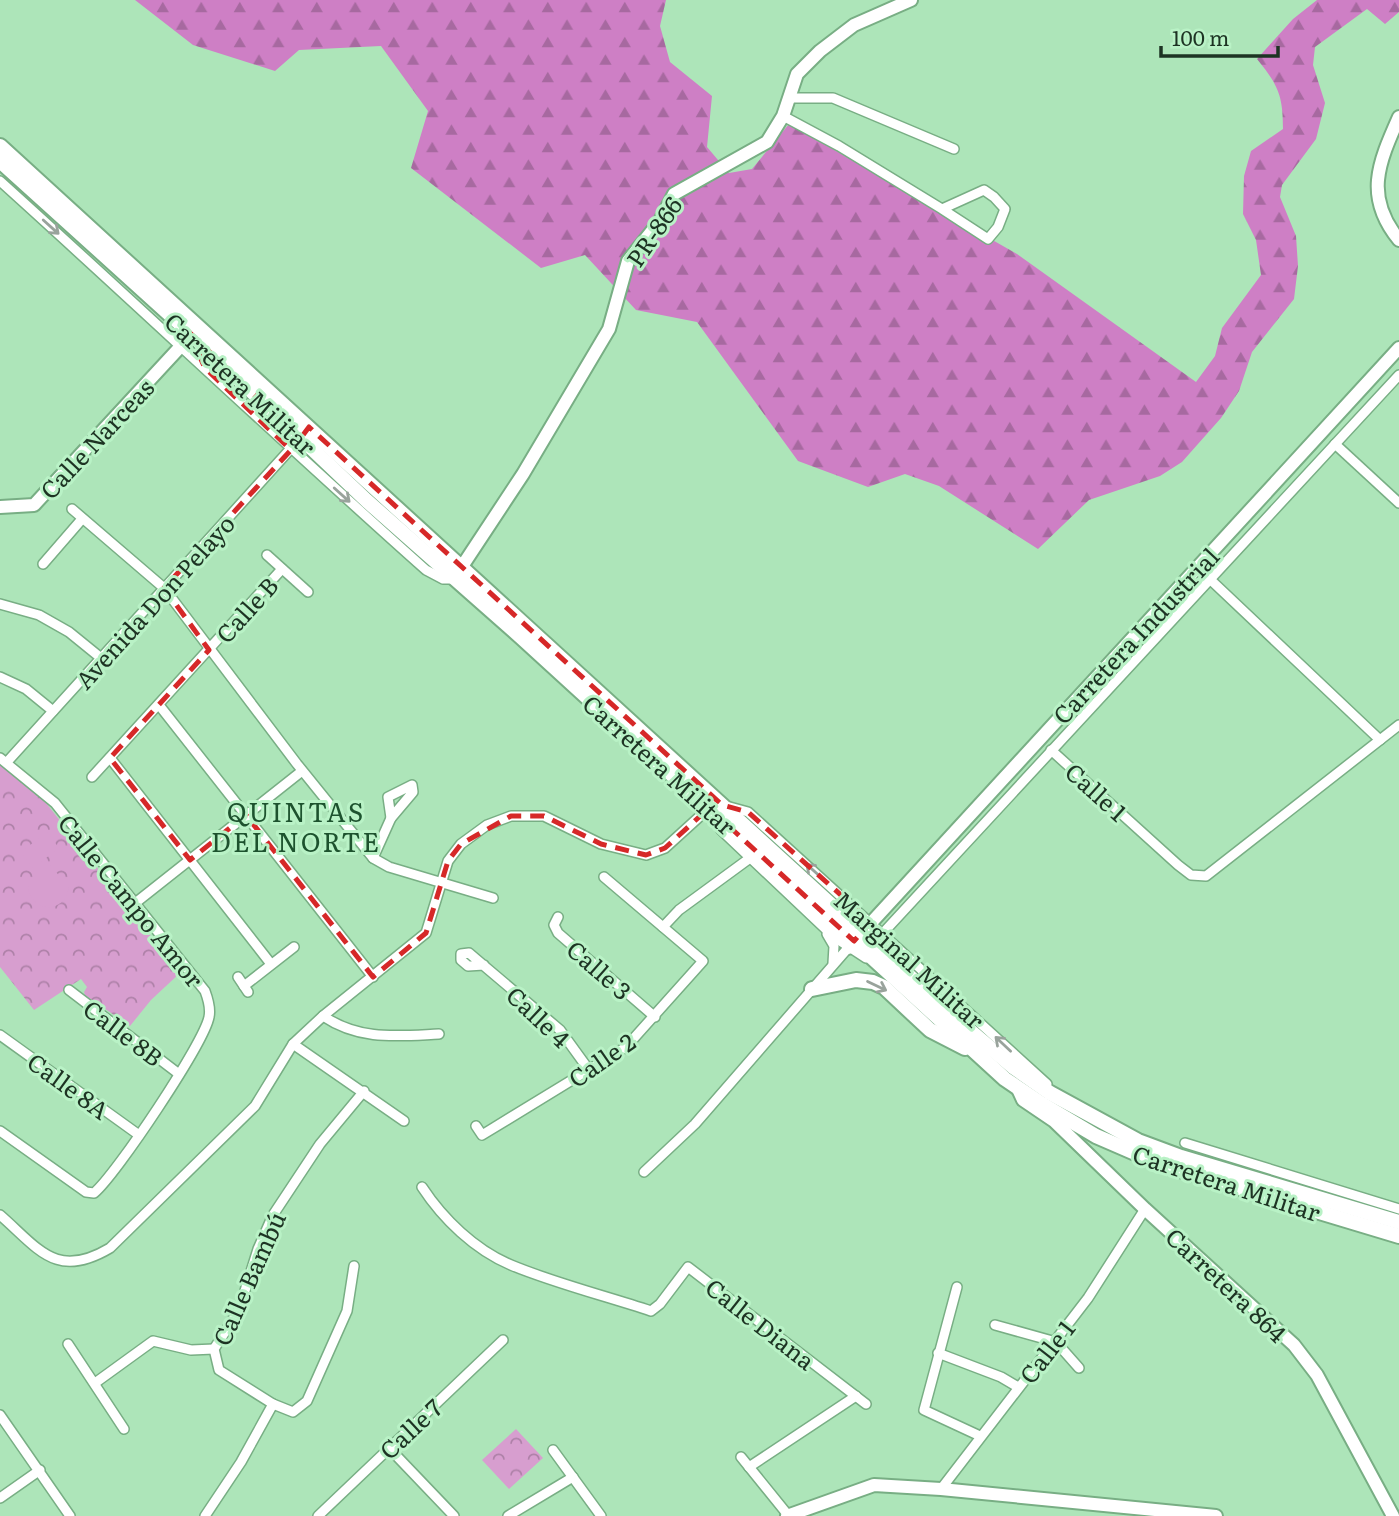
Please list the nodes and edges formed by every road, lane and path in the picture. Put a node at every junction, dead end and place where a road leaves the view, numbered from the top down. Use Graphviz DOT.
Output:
graph roads {
  1 [pos="911,0"];
  2 [pos="790,98"];
  3 [pos="783,116"];
  4 [pos="1399,117"];
  5 [pos="0,146"];
  6 [pos="954,149"];
  7 [pos="0,161"];
  8 [pos="0,181"];
  9 [pos="942,209"];
  10 [pos="1399,240"];
  11 [pos="188,331"];
  12 [pos="181,346"];
  13 [pos="1399,348"];
  14 [pos="205,368"];
  15 [pos="1399,375"];
  16 [pos="300,439"];
  17 [pos="1335,444"];
  18 [pos="1399,503"];
  19 [pos="0,508"];
  20 [pos="72,509"];
  21 [pos="82,519"];
  22 [pos="267,555"];
  23 [pos="43,564"];
  24 [pos="1197,567"];
  25 [pos="282,569"];
  26 [pos="458,573"];
  27 [pos="1210,580"];
  28 [pos="164,588"];
  29 [pos="308,592"];
  30 [pos="0,604"];
  31 [pos="209,650"];
  32 [pos="101,658"];
  33 [pos="0,677"];
  34 [pos="159,705"];
  35 [pos="53,711"];
  36 [pos="1399,725"];
  37 [pos="1380,740"];
  38 [pos="1051,750"];
  39 [pos="110,758"];
  40 [pos="4,760"];
  41 [pos="302,771"];
  42 [pos="92,777"];
  43 [pos="715,807"];
  44 [pos="246,816"];
  45 [pos="391,818"];
  46 [pos="373,858"];
  47 [pos="750,858"];
  48 [pos="190,860"];
  49 [pos="604,877"];
  50 [pos="441,882"];
  51 [pos="493,898"];
  52 [pos="134,904"];
  53 [pos="558,917"];
  54 [pos="823,926"];
  55 [pos="663,927"];
  56 [pos="883,933"];
  57 [pos="858,936"];
  58 [pos="294,947"];
  59 [pos="271,964"];
  60 [pos="484,965"];
  61 [pos="832,966"];
  62 [pos="373,977"];
  63 [pos="243,985"];
  64 [pos="811,989"];
  65 [pos="69,990"];
  66 [pos="323,1016"];
  67 [pos="655,1017"];
  68 [pos="439,1034"];
  69 [pos="0,1035"];
  70 [pos="293,1044"];
  71 [pos="975,1052"];
  72 [pos="589,1070"];
  73 [pos="179,1073"];
  74 [pos="1017,1087"];
  75 [pos="364,1091"];
  76 [pos="1072,1106"];
  77 [pos="404,1121"];
  78 [pos="1099,1129"];
  79 [pos="479,1130"];
  80 [pos="0,1131"];
  81 [pos="139,1135"];
  82 [pos="1185,1143"];
  83 [pos="1087,1154"];
  84 [pos="1228,1157"];
  85 [pos="1214,1167"];
  86 [pos="644,1172"];
  87 [pos="422,1187"];
  88 [pos="1145,1209"];
  89 [pos="1399,1209"];
  90 [pos="0,1215"];
  91 [pos="1399,1222"];
  92 [pos="1399,1236"];
  93 [pos="354,1266"];
  94 [pos="957,1287"];
  95 [pos="995,1325"];
  96 [pos="503,1340"];
  97 [pos="1054,1342"];
  98 [pos="68,1344"];
  99 [pos="214,1349"];
  100 [pos="939,1353"];
  101 [pos="1079,1368"];
  102 [pos="95,1383"];
  103 [pos="1018,1388"];
  104 [pos="856,1396"];
  105 [pos="273,1404"];
  106 [pos="866,1404"];
  107 [pos="0,1415"];
  108 [pos="124,1429"];
  109 [pos="980,1436"];
  110 [pos="389,1448"];
  111 [pos="553,1450"];
  112 [pos="741,1457"];
  113 [pos="749,1467"];
  114 [pos="40,1470"];
  115 [pos="573,1477"];
  116 [pos="941,1489"];
  117 [pos="0,1498"];
  118 [pos="1153,1513"];
  119 [pos="70,1516"];
  120 [pos="205,1516"];
  121 [pos="318,1516"];
  122 [pos="454,1516"];
  123 [pos="508,1516"];
  124 [pos="601,1516"];
  125 [pos="787,1516"];
  126 [pos="1216,1516"];
  127 [pos="1393,1516"];
  1 -- 2 [label="street, PR-866 / PR-866"];
  2 -- 3 [label="street, PR-866 / PR-866"];
  2 -- 6 [label="street"];
  3 -- 9 [label="street"];
  3 -- 26 [label="street, PR-866 / PR-866"];
  4 -- 10 [label="street"];
  5 -- 16 [label="main road, Carretera Militar"];
  7 -- 11 [label="main road, Carretera Militar"];
  8 -- 12 [label="street, one-way"];
  9 -- 9 [label="street"];
  11 -- 14 [label="street"];
  11 -- 16 [label="main road, Carretera Militar"];
  12 -- 14 [label="street"];
  12 -- 19 [label="street, Calle Narceas"];
  13 -- 24 [label="street, Carretera Industrial"];
  14 -- 16 [label="street"];
  15 -- 17 [label="street"];
  16 -- 26 [label="main road, Carretera Militar"];
  16 -- 26 [label="street, one-way"];
  16 -- 28 [label="street, Avenida Don Pelayo"];
  17 -- 18 [label="street"];
  17 -- 27 [label="street"];
  20 -- 21 [label="street"];
  21 -- 23 [label="street"];
  21 -- 28 [label="street"];
  22 -- 25 [label="street"];
  24 -- 27 [label="street"];
  24 -- 57 [label="street, Carretera Industrial"];
  25 -- 29 [label="street"];
  25 -- 31 [label="street, Calle B"];
  26 -- 43 [label="main road, Carretera Militar"];
  27 -- 37 [label="street"];
  27 -- 38 [label="street"];
  28 -- 31 [label="street"];
  28 -- 32 [label="street, Avenida Don Pelayo"];
  30 -- 32 [label="street"];
  31 -- 34 [label="street, Calle B"];
  31 -- 41 [label="street"];
  32 -- 35 [label="street, Avenida Don Pelayo"];
  33 -- 35 [label="street"];
  34 -- 39 [label="street, Calle B"];
  34 -- 44 [label="street"];
  35 -- 40 [label="street, Avenida Don Pelayo"];
  36 -- 37 [label="street, Calle 1"];
  37 -- 38 [label="street, Calle 1"];
  38 -- 56 [label="street"];
  39 -- 42 [label="street, Calle B"];
  39 -- 48 [label="street"];
  40 -- 52 [label="street, Calle Campo Amor"];
  41 -- 44 [label="street"];
  41 -- 46 [label="street"];
  43 -- 47 [label="street, Marginal Militar"];
  43 -- 50 [label="street"];
  43 -- 57 [label="main road, Carretera Militar"];
  57 -- 43 [label="street, Marginal Militar, one-way"];
  44 -- 48 [label="street"];
  44 -- 62 [label="street"];
  45 -- 46 [label="street"];
  46 -- 50 [label="street"];
  47 -- 54 [label="street, Marginal Militar"];
  47 -- 55 [label="street"];
  48 -- 52 [label="street"];
  48 -- 59 [label="street"];
  49 -- 55 [label="street"];
  50 -- 51 [label="street"];
  50 -- 62 [label="street"];
  52 -- 73 [label="street, Calle Campo Amor"];
  53 -- 67 [label="street, Calle 3"];
  54 -- 57 [label="street, Marginal Militar"];
  54 -- 61 [label="street"];
  55 -- 67 [label="street, Calle 2"];
  56 -- 57 [label="street, Marginal Militar"];
  76 -- 56 [label="street, Marginal Militar, one-way"];
  57 -- 61 [label="street"];
  57 -- 71 [label="main road, Carretera Militar"];
  57 -- 76 [label="main road, Carretera Militar"];
  58 -- 59 [label="street"];
  59 -- 63 [label="street"];
  60 -- 72 [label="street, Calle 4"];
  61 -- 64 [label="street"];
  62 -- 66 [label="street"];
  64 -- 71 [label="main road, one-way"];
  64 -- 86 [label="street"];
  65 -- 73 [label="street, Calle 8B"];
  66 -- 68 [label="street"];
  66 -- 70 [label="street"];
  67 -- 72 [label="street, Calle 2"];
  69 -- 81 [label="street, Calle 8A"];
  70 -- 75 [label="street"];
  70 -- 90 [label="street"];
  71 -- 74 [label="main road, Carretera Militar"];
  72 -- 79 [label="street, Calle 2"];
  73 -- 81 [label="street, Calle Campo Amor"];
  74 -- 78 [label="main road, Carretera Militar"];
  74 -- 83 [label="street, Carretera 864"];
  75 -- 77 [label="street"];
  75 -- 99 [label="street, Calle Bambú"];
  76 -- 78 [label="main road, Carretera Militar"];
  78 -- 83 [label="street"];
  78 -- 85 [label="main road, Carretera Militar"];
  78 -- 92 [label="main road, Carretera Militar"];
  80 -- 81 [label="street, Calle Campo Amor"];
  82 -- 84 [label="street"];
  83 -- 88 [label="street, Carretera 864"];
  84 -- 85 [label="street"];
  84 -- 89 [label="street"];
  85 -- 91 [label="main road, Carretera Militar"];
  87 -- 104 [label="street, Calle Diana"];
  88 -- 97 [label="street, Calle 1"];
  88 -- 127 [label="street, Carretera 864"];
  93 -- 105 [label="street"];
  94 -- 100 [label="street"];
  95 -- 97 [label="street"];
  96 -- 110 [label="street, Calle 7"];
  97 -- 101 [label="street"];
  97 -- 103 [label="street, Calle 1"];
  98 -- 102 [label="street"];
  99 -- 102 [label="street"];
  99 -- 105 [label="street, Calle Bambú"];
  100 -- 103 [label="street"];
  100 -- 109 [label="street"];
  102 -- 108 [label="street"];
  103 -- 109 [label="street, Calle 1"];
  104 -- 106 [label="street"];
  104 -- 113 [label="street"];
  105 -- 120 [label="street"];
  107 -- 114 [label="street"];
  109 -- 116 [label="street, Calle 1"];
  110 -- 121 [label="street, Calle 7"];
  110 -- 122 [label="street"];
  111 -- 115 [label="street"];
  112 -- 113 [label="street"];
  113 -- 125 [label="street"];
  114 -- 117 [label="street"];
  114 -- 119 [label="street"];
  115 -- 123 [label="street"];
  115 -- 124 [label="street"];
  116 -- 118 [label="street"];
  116 -- 125 [label="street"];
  118 -- 126 [label="street"];
}
